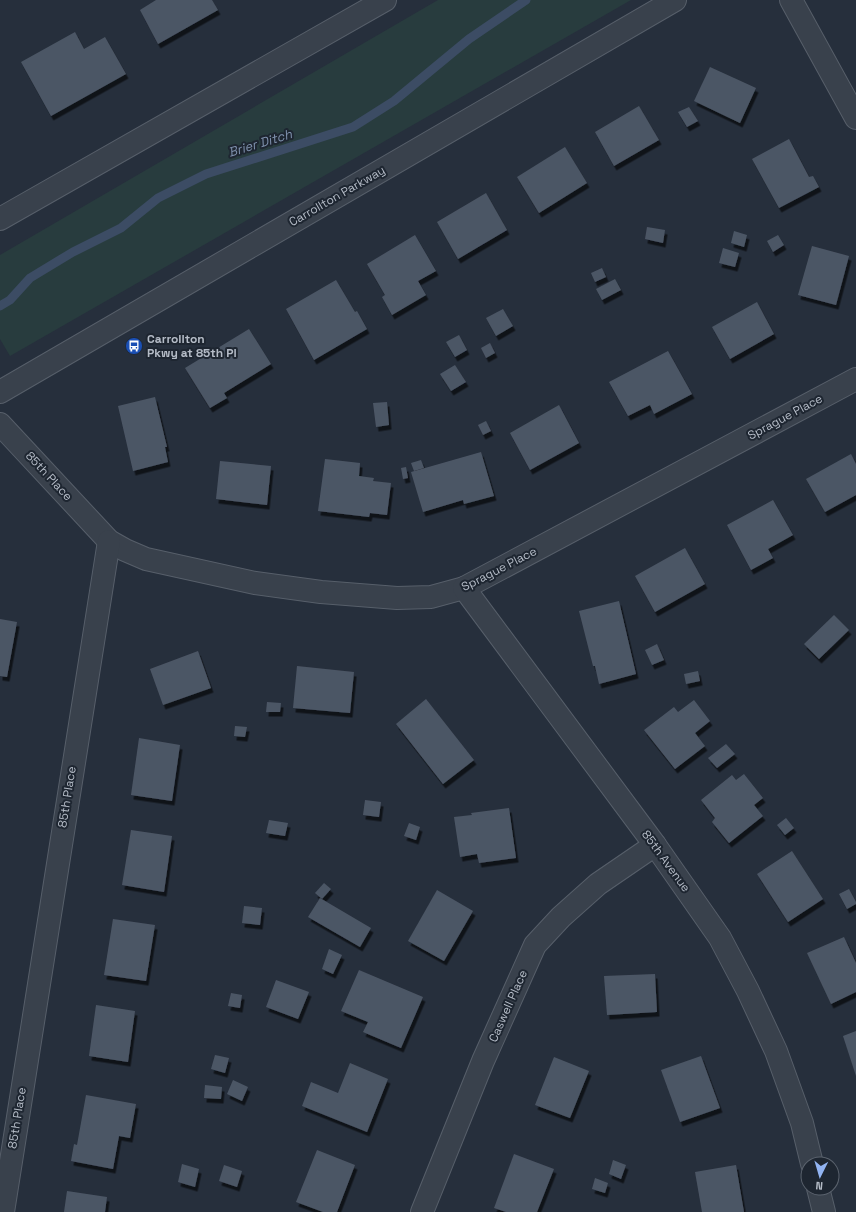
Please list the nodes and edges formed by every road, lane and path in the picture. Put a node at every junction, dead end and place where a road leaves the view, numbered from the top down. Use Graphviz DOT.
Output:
graph roads {
  1 [pos="385,0"];
  2 [pos="675,0"];
  3 [pos="791,0"];
  4 [pos="856,118"];
  5 [pos="0,219"];
  6 [pos="856,379"];
  7 [pos="0,392"];
  8 [pos="0,424"];
  9 [pos="109,541"];
  10 [pos="464,588"];
  11 [pos="654,845"];
  12 [pos="810,1156"];
  13 [pos="820,1196"];
  14 [pos="3,1212"];
  15 [pos="422,1212"];
  16 [pos="824,1212"];
  1 -- 5 [label="street"];
  2 -- 7 [label="street, Carrollton Parkway"];
  3 -- 4 [label="street"];
  6 -- 10 [label="street, Sprague Place"];
  8 -- 9 [label="street, 85th Place"];
  9 -- 10 [label="street, Sprague Place"];
  9 -- 14 [label="street, 85th Place"];
  10 -- 11 [label="street, 85th Avenue"];
  11 -- 12 [label="street, 85th Avenue"];
  11 -- 15 [label="street, Caswell Place"];
  13 -- 16 [label="street"];
}
